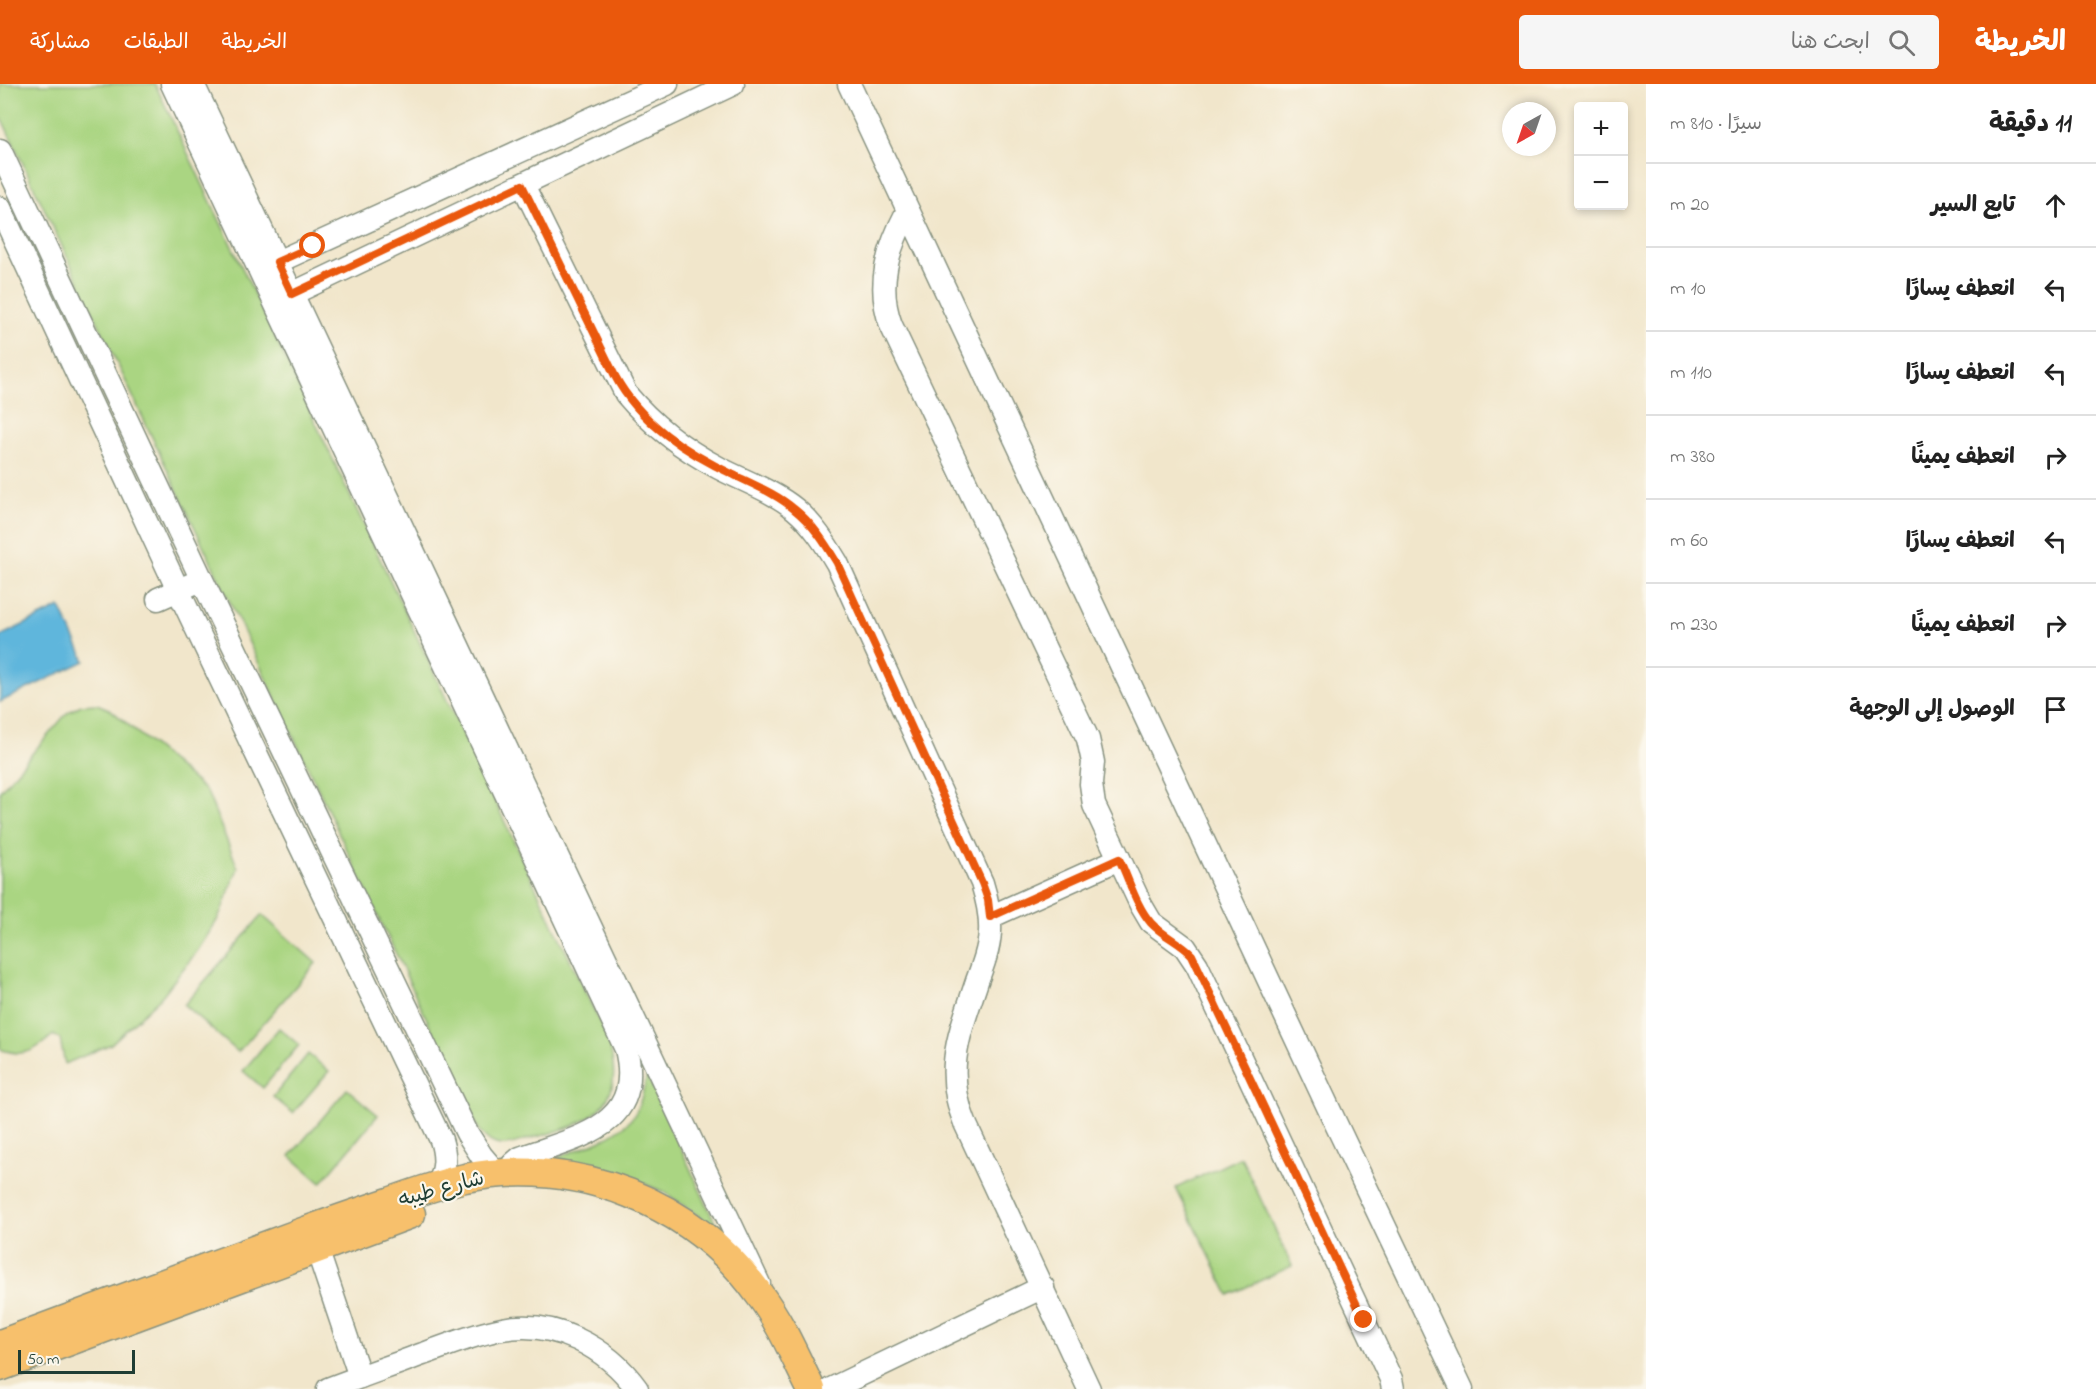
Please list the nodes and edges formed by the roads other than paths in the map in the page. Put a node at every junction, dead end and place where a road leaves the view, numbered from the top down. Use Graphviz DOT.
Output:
graph roads {
  1 [pos="172,84"];
  2 [pos="193,84"];
  3 [pos="667,84"];
  4 [pos="734,84"];
  5 [pos="849,84"];
  6 [pos="0,150"];
  7 [pos="522,185"];
  8 [pos="0,208"];
  9 [pos="907,212"];
  10 [pos="41,240"];
  11 [pos="10,254"];
  12 [pos="268,266"];
  13 [pos="284,298"];
  14 [pos="202,580"];
  15 [pos="168,595"];
  16 [pos="1119,859"];
  17 [pos="990,917"];
  18 [pos="503,1174"];
  19 [pos="438,1185"];
  20 [pos="314,1240"];
  21 [pos="1043,1287"];
  22 [pos="772,1313"];
  23 [pos="0,1344"];
  24 [pos="0,1367"];
  25 [pos="360,1377"];
  26 [pos="328,1389"];
  27 [pos="637,1389"];
  28 [pos="792,1389"];
  29 [pos="811,1389"];
  30 [pos="831,1389"];
  31 [pos="1089,1389"];
  32 [pos="1393,1389"];
  33 [pos="1462,1389"];
  1 -- 12 [label="street"];
  2 -- 12 [label="street"];
  3 -- 12 [label="street"];
  4 -- 7 [label="street"];
  5 -- 9 [label="street"];
  6 -- 10 [label="street"];
  7 -- 13 [label="street"];
  7 -- 17 [label="street"];
  8 -- 11 [label="street"];
  9 -- 16 [label="street"];
  9 -- 33 [label="street"];
  10 -- 11 [label="street"];
  10 -- 14 [label="street"];
  11 -- 15 [label="street"];
  12 -- 13 [label="street"];
  13 -- 18 [label="street"];
  13 -- 22 [label="street"];
  14 -- 15 [label="street"];
  14 -- 18 [label="street"];
  15 -- 19 [label="street"];
  16 -- 17 [label="street"];
  16 -- 32 [label="street"];
  17 -- 21 [label="street"];
  18 -- 19 [label="main road, شارع طيبه"];
  18 -- 22 [label="main road, شارع طيبه"];
  19 -- 20 [label="main road, شارع طيبه"];
  20 -- 23 [label="main road, شارع طيبه"];
  20 -- 24 [label="main road, شارع طيبه"];
  20 -- 25 [label="street"];
  20 -- 28 [label="main road, شارع طيبه"];
  21 -- 30 [label="street"];
  21 -- 31 [label="street"];
  22 -- 29 [label="main road, شارع طيبه"];
  25 -- 26 [label="street"];
  25 -- 27 [label="street"];
}
